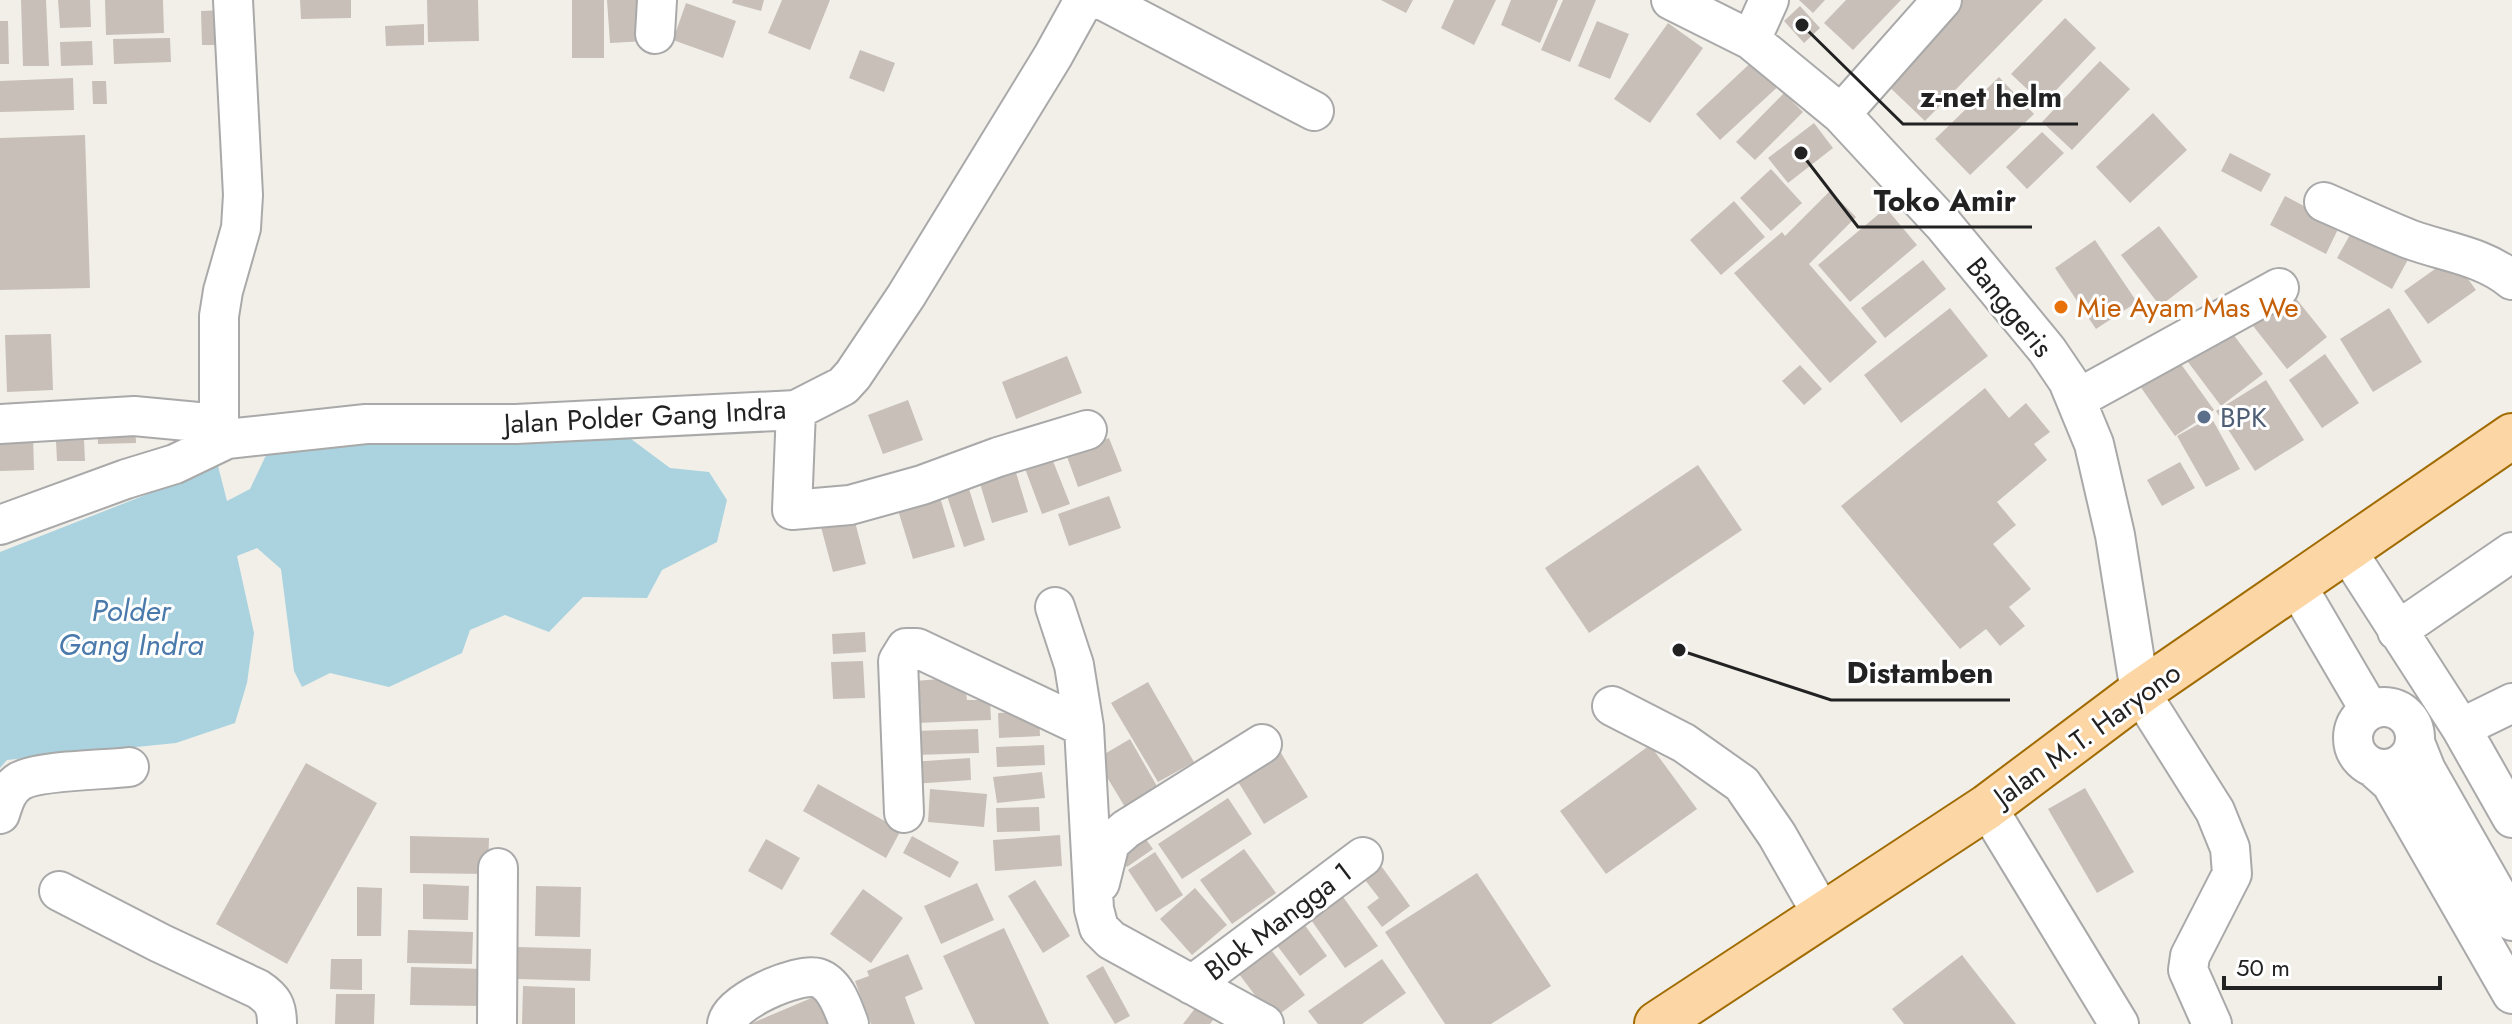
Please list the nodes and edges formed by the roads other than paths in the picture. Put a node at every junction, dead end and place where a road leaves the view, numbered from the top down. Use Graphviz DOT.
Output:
graph roads {
  1 [pos="233,0"];
  2 [pos="1084,0"];
  3 [pos="1102,0"];
  4 [pos="1671,0"];
  5 [pos="1769,0"];
  6 [pos="1942,0"];
  7 [pos="1751,40"];
  8 [pos="1314,111"];
  9 [pos="1841,114"];
  10 [pos="2324,202"];
  11 [pos="2512,280"];
  12 [pos="2279,288"];
  13 [pos="2077,399"];
  14 [pos="796,410"];
  15 [pos="0,424"];
  16 [pos="1087,430"];
  17 [pos="223,431"];
  18 [pos="2511,441"];
  19 [pos="0,525"];
  20 [pos="2347,551"];
  21 [pos="2512,552"];
  22 [pos="2297,586"];
  23 [pos="1055,607"];
  24 [pos="2397,631"];
  25 [pos="2140,692"];
  26 [pos="2512,703"];
  27 [pos="1612,706"];
  28 [pos="2369,709"];
  29 [pos="1084,727"];
  30 [pos="2461,728"];
  31 [pos="1262,744"];
  32 [pos="2416,745"];
  33 [pos="129,767"];
  34 [pos="2382,775"];
  35 [pos="1987,807"];
  36 [pos="904,813"];
  37 [pos="0,814"];
  38 [pos="2512,818"];
  39 [pos="1363,857"];
  40 [pos="498,868"];
  41 [pos="59,891"];
  42 [pos="1094,909"];
  43 [pos="1822,914"];
  44 [pos="2512,921"];
  45 [pos="1192,985"];
  46 [pos="2512,994"];
  47 [pos="277,1024"];
  48 [pos="497,1024"];
  49 [pos="727,1024"];
  50 [pos="849,1024"];
  51 [pos="1264,1024"];
  52 [pos="1657,1024"];
  53 [pos="2119,1024"];
  54 [pos="2212,1024"];
  1 -- 17 [label="street"];
  2 -- 14 [label="street, Jalan Polder Gang Indra"];
  3 -- 8 [label="street"];
  4 -- 7 [label="street, Banggeris"];
  5 -- 7 [label="street"];
  6 -- 9 [label="street"];
  7 -- 9 [label="street, Banggeris"];
  9 -- 13 [label="street, Banggeris"];
  10 -- 11 [label="street"];
  12 -- 13 [label="street"];
  13 -- 25 [label="street, Banggeris"];
  14 -- 16 [label="street"];
  14 -- 17 [label="street, Jalan Polder Gang Indra"];
  15 -- 17 [label="street"];
  17 -- 19 [label="street"];
  18 -- 20 [label="main road, Jalan M.T. Haryono"];
  20 -- 22 [label="main road, Jalan M.T. Haryono"];
  20 -- 24 [label="street"];
  21 -- 24 [label="street"];
  22 -- 25 [label="main road, Jalan M.T. Haryono"];
  22 -- 28 [label="street"];
  23 -- 29 [label="street"];
  24 -- 30 [label="street"];
  25 -- 35 [label="main road, Jalan M.T. Haryono"];
  25 -- 54 [label="street"];
  26 -- 30 [label="street"];
  27 -- 43 [label="street"];
  28 -- 32 [label="street"];
  28 -- 34 [label="street"];
  29 -- 36 [label="street"];
  29 -- 42 [label="street"];
  30 -- 38 [label="street"];
  31 -- 42 [label="street"];
  32 -- 34 [label="street"];
  32 -- 44 [label="street"];
  33 -- 37 [label="street"];
  34 -- 46 [label="street"];
  35 -- 43 [label="main road, Jalan M.T. Haryono"];
  35 -- 53 [label="street"];
  39 -- 45 [label="street, Blok Mangga 1"];
  40 -- 48 [label="street"];
  41 -- 47 [label="street"];
  42 -- 45 [label="street"];
  43 -- 52 [label="main road, Jalan M.T. Haryono"];
  45 -- 51 [label="street"];
  49 -- 50 [label="street"];
}
